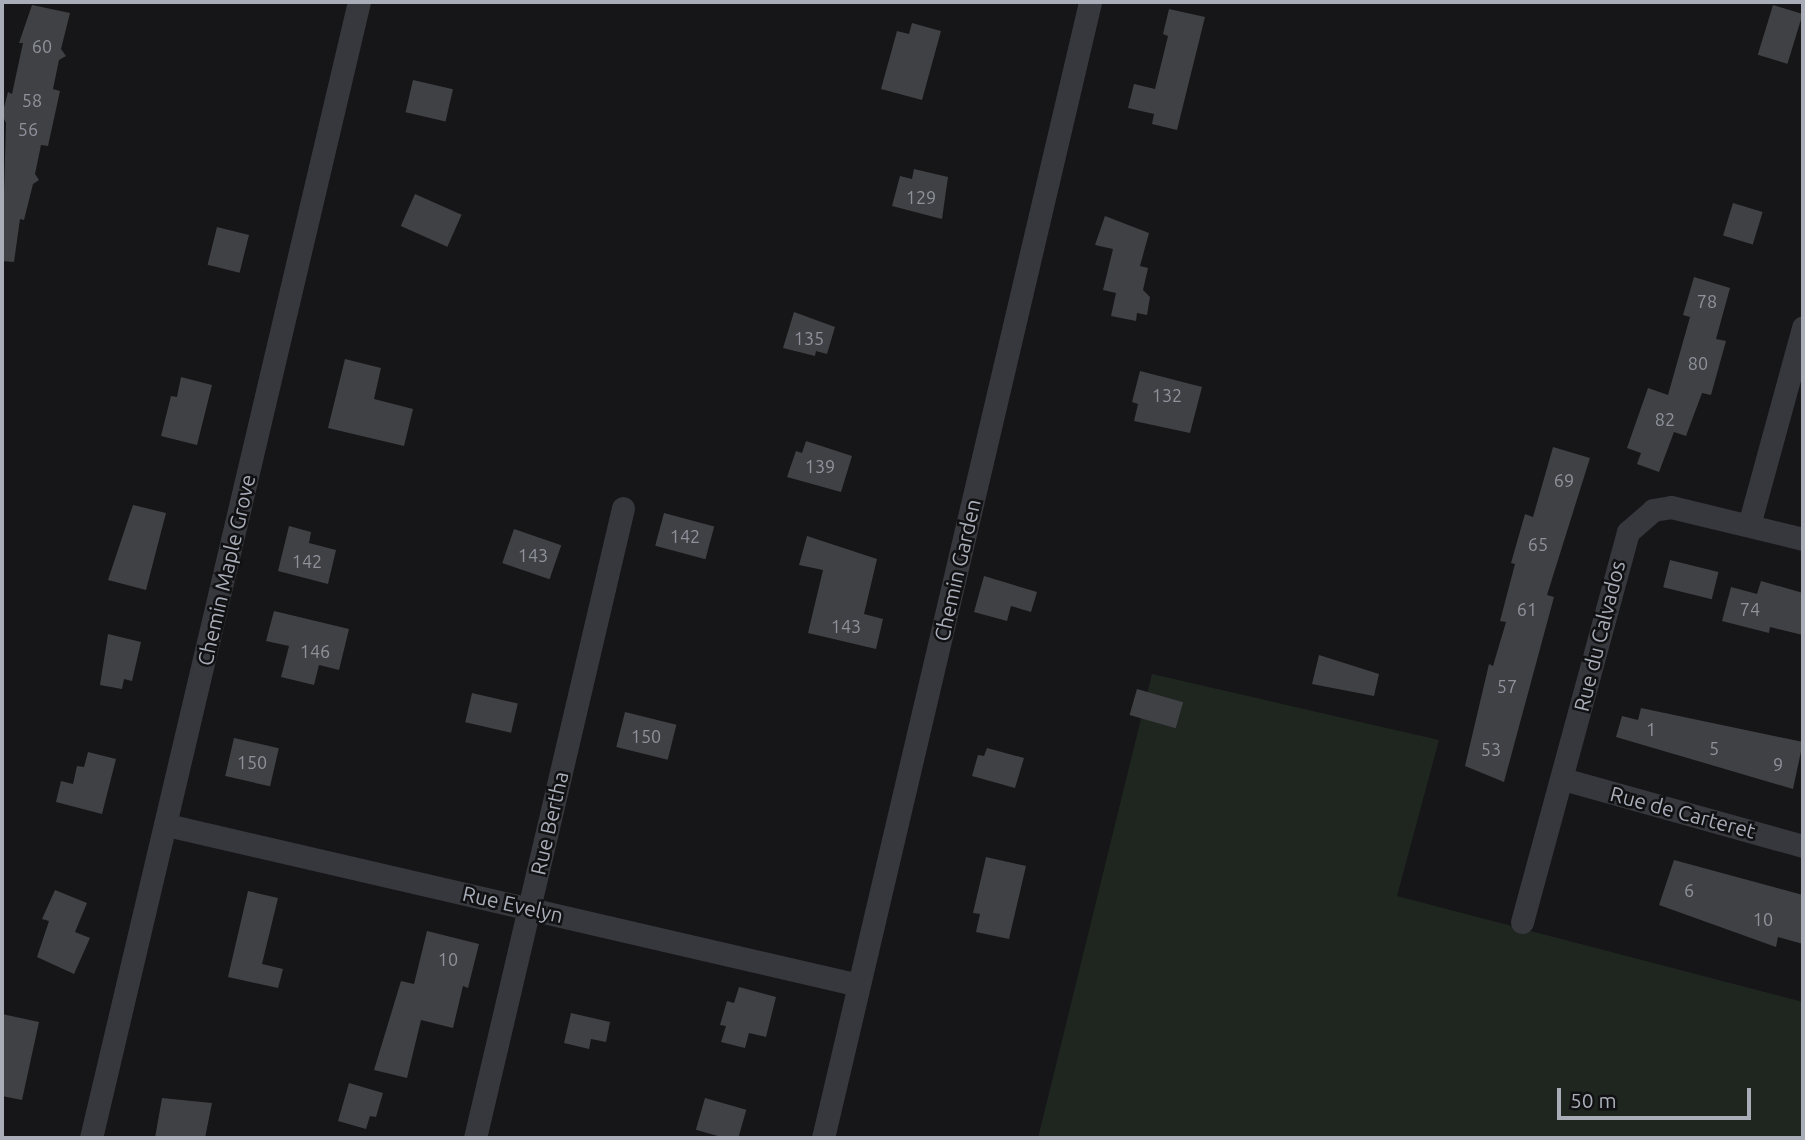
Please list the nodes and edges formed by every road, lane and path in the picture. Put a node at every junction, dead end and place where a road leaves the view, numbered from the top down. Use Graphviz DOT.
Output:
graph roads {
  1 [pos="359,2"];
  2 [pos="1090,2"];
  3 [pos="1803,327"];
  4 [pos="623,508"];
  5 [pos="1749,525"];
  6 [pos="1803,539"];
  7 [pos="1563,779"];
  8 [pos="167,825"];
  9 [pos="1803,846"];
  10 [pos="529,908"];
  11 [pos="1522,922"];
  12 [pos="859,985"];
  13 [pos="91,1138"];
  14 [pos="475,1138"];
  15 [pos="823,1138"];
  1 -- 8 [label="street, Chemin Maple Grove"];
  2 -- 12 [label="street, Chemin Garden"];
  3 -- 5 [label="street"];
  4 -- 10 [label="street, Rue Bertha"];
  5 -- 6 [label="street, Rue du Calvados"];
  5 -- 7 [label="street, Rue du Calvados"];
  7 -- 9 [label="street, Rue de Carteret"];
  7 -- 11 [label="street, Rue du Calvados"];
  8 -- 10 [label="street, Rue Evelyn"];
  8 -- 13 [label="street, Chemin Maple Grove"];
  10 -- 12 [label="street, Rue Evelyn"];
  10 -- 14 [label="street, Rue Bertha"];
  12 -- 15 [label="street, Chemin Garden"];
}
